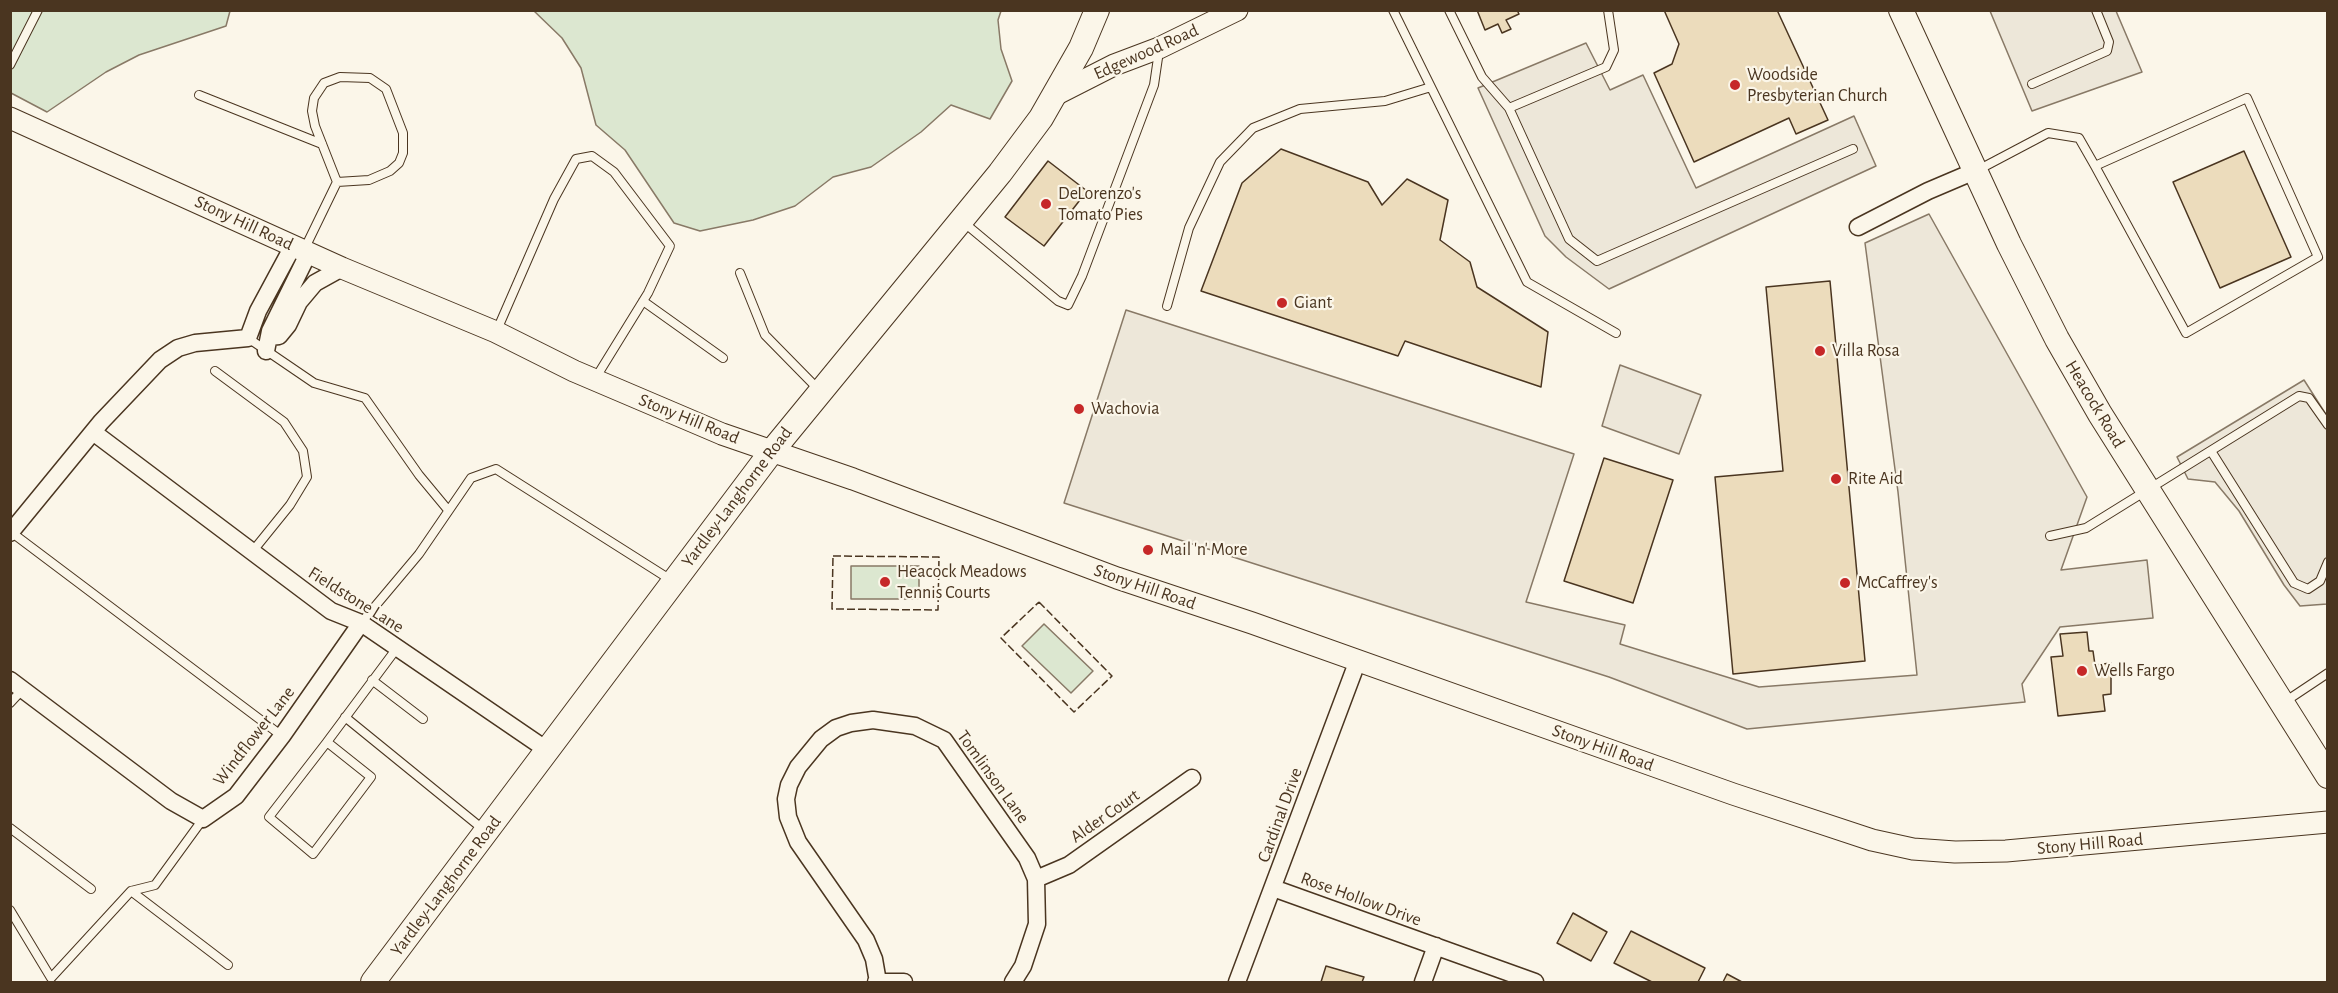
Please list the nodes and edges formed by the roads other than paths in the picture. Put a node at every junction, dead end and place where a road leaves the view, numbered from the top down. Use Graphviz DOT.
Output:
graph roads {
  1 [pos="38,10"];
  2 [pos="1097,10"];
  3 [pos="1237,10"];
  4 [pos="1394,10"];
  5 [pos="1449,10"];
  6 [pos="1608,10"];
  7 [pos="1901,10"];
  8 [pos="2096,10"];
  9 [pos="1159,48"];
  10 [pos="10,65"];
  11 [pos="2032,84"];
  12 [pos="1431,87"];
  13 [pos="199,95"];
  14 [pos="1055,95"];
  15 [pos="1509,108"];
  16 [pos="10,118"];
  17 [pos="322,144"];
  18 [pos="1853,149"];
  19 [pos="2095,166"];
  20 [pos="1975,171"];
  21 [pos="336,182"];
  22 [pos="961,220"];
  23 [pos="1858,227"];
  24 [pos="302,250"];
  25 [pos="342,268"];
  26 [pos="740,273"];
  27 [pos="643,301"];
  28 [pos="1167,306"];
  29 [pos="496,332"];
  30 [pos="1616,333"];
  31 [pos="248,338"];
  32 [pos="267,344"];
  33 [pos="723,358"];
  34 [pos="215,371"];
  35 [pos="594,379"];
  36 [pos="819,390"];
  37 [pos="2328,425"];
  38 [pos="93,432"];
  39 [pos="772,451"];
  40 [pos="2211,451"];
  41 [pos="2148,490"];
  42 [pos="448,510"];
  43 [pos="11,532"];
  44 [pos="2050,536"];
  45 [pos="252,552"];
  46 [pos="2328,562"];
  47 [pos="673,581"];
  48 [pos="361,623"];
  49 [pos="397,648"];
  50 [pos="1358,660"];
  51 [pos="2328,673"];
  52 [pos="372,680"];
  53 [pos="17,684"];
  54 [pos="10,703"];
  55 [pos="2282,704"];
  56 [pos="345,717"];
  57 [pos="423,719"];
  58 [pos="282,736"];
  59 [pos="327,742"];
  60 [pos="547,750"];
  61 [pos="2328,776"];
  62 [pos="1192,778"];
  63 [pos="203,819"];
  64 [pos="2328,822"];
  65 [pos="10,828"];
  66 [pos="486,832"];
  67 [pos="1036,879"];
  68 [pos="1273,888"];
  69 [pos="91,889"];
  70 [pos="131,891"];
  71 [pos="10,910"];
  72 [pos="1436,946"];
  73 [pos="228,965"];
  74 [pos="48,980"];
  75 [pos="373,982"];
  76 [pos="877,982"];
  77 [pos="904,982"];
  78 [pos="1013,982"];
  79 [pos="1237,982"];
  80 [pos="1423,982"];
  81 [pos="1535,982"];
  1 -- 10 [label="lane"];
  2 -- 14 [label="main road, Yardley-Langhorne Road"];
  3 -- 9 [label="street, Edgewood Road"];
  4 -- 12 [label="lane"];
  5 -- 15 [label="lane"];
  6 -- 15 [label="lane"];
  7 -- 20 [label="main road, Heacock Road"];
  8 -- 11 [label="lane"];
  9 -- 14 [label="street, Edgewood Road"];
  9 -- 22 [label="lane"];
  12 -- 28 [label="lane"];
  12 -- 30 [label="lane"];
  13 -- 17 [label="lane"];
  14 -- 22 [label="main road, Yardley-Langhorne Road"];
  15 -- 18 [label="lane"];
  16 -- 24 [label="street, Stony Hill Road"];
  17 -- 21 [label="lane"];
  17 -- 21 [label="lane"];
  19 -- 19 [label="lane"];
  19 -- 20 [label="lane"];
  20 -- 23 [label="street"];
  20 -- 41 [label="main road, Heacock Road"];
  21 -- 24 [label="lane"];
  22 -- 36 [label="main road, Yardley-Langhorne Road"];
  24 -- 25 [label="street, Stony Hill Road"];
  24 -- 31 [label="street"];
  24 -- 32 [label="street"];
  25 -- 29 [label="street, Stony Hill Road"];
  25 -- 32 [label="street"];
  26 -- 36 [label="lane"];
  27 -- 29 [label="lane"];
  27 -- 33 [label="lane"];
  27 -- 35 [label="lane"];
  29 -- 35 [label="street, Stony Hill Road"];
  31 -- 32 [label="lane"];
  31 -- 38 [label="street"];
  32 -- 42 [label="lane"];
  34 -- 45 [label="lane"];
  35 -- 39 [label="street, Stony Hill Road"];
  36 -- 39 [label="main road, Yardley-Langhorne Road"];
  37 -- 40 [label="lane"];
  38 -- 43 [label="street"];
  38 -- 45 [label="street, Fieldstone Lane"];
  39 -- 47 [label="main road, Yardley-Langhorne Road"];
  39 -- 50 [label="street, Stony Hill Road"];
  40 -- 41 [label="lane"];
  40 -- 46 [label="lane"];
  41 -- 44 [label="lane"];
  41 -- 55 [label="main road, Heacock Road"];
  42 -- 47 [label="lane"];
  42 -- 48 [label="lane"];
  43 -- 58 [label="lane"];
  45 -- 48 [label="street, Fieldstone Lane"];
  47 -- 60 [label="main road, Yardley-Langhorne Road"];
  48 -- 49 [label="street, Fieldstone Lane"];
  48 -- 58 [label="street, Windflower Lane"];
  49 -- 52 [label="lane"];
  49 -- 60 [label="street, Fieldstone Lane"];
  50 -- 64 [label="street, Stony Hill Road"];
  50 -- 68 [label="street, Cardinal Drive"];
  51 -- 55 [label="lane"];
  52 -- 56 [label="lane"];
  52 -- 57 [label="lane"];
  53 -- 54 [label="lane"];
  53 -- 63 [label="street"];
  55 -- 61 [label="main road, Heacock Road"];
  56 -- 59 [label="lane"];
  56 -- 66 [label="lane"];
  58 -- 63 [label="street, Windflower Lane"];
  59 -- 59 [label="lane"];
  60 -- 66 [label="main road, Yardley-Langhorne Road"];
  62 -- 67 [label="street, Alder Court"];
  63 -- 70 [label="lane"];
  65 -- 69 [label="lane"];
  66 -- 75 [label="main road, Yardley-Langhorne Road"];
  67 -- 76 [label="street, Tomlinson Lane"];
  67 -- 78 [label="street, Tomlinson Lane"];
  68 -- 72 [label="street, Rose Hollow Drive"];
  68 -- 79 [label="street, Cardinal Drive"];
  70 -- 73 [label="lane"];
  70 -- 74 [label="lane"];
  71 -- 74 [label="lane"];
  72 -- 80 [label="street, Rose Hollow Drive"];
  72 -- 81 [label="street, Rose Hollow Drive"];
  76 -- 77 [label="street"];
}
